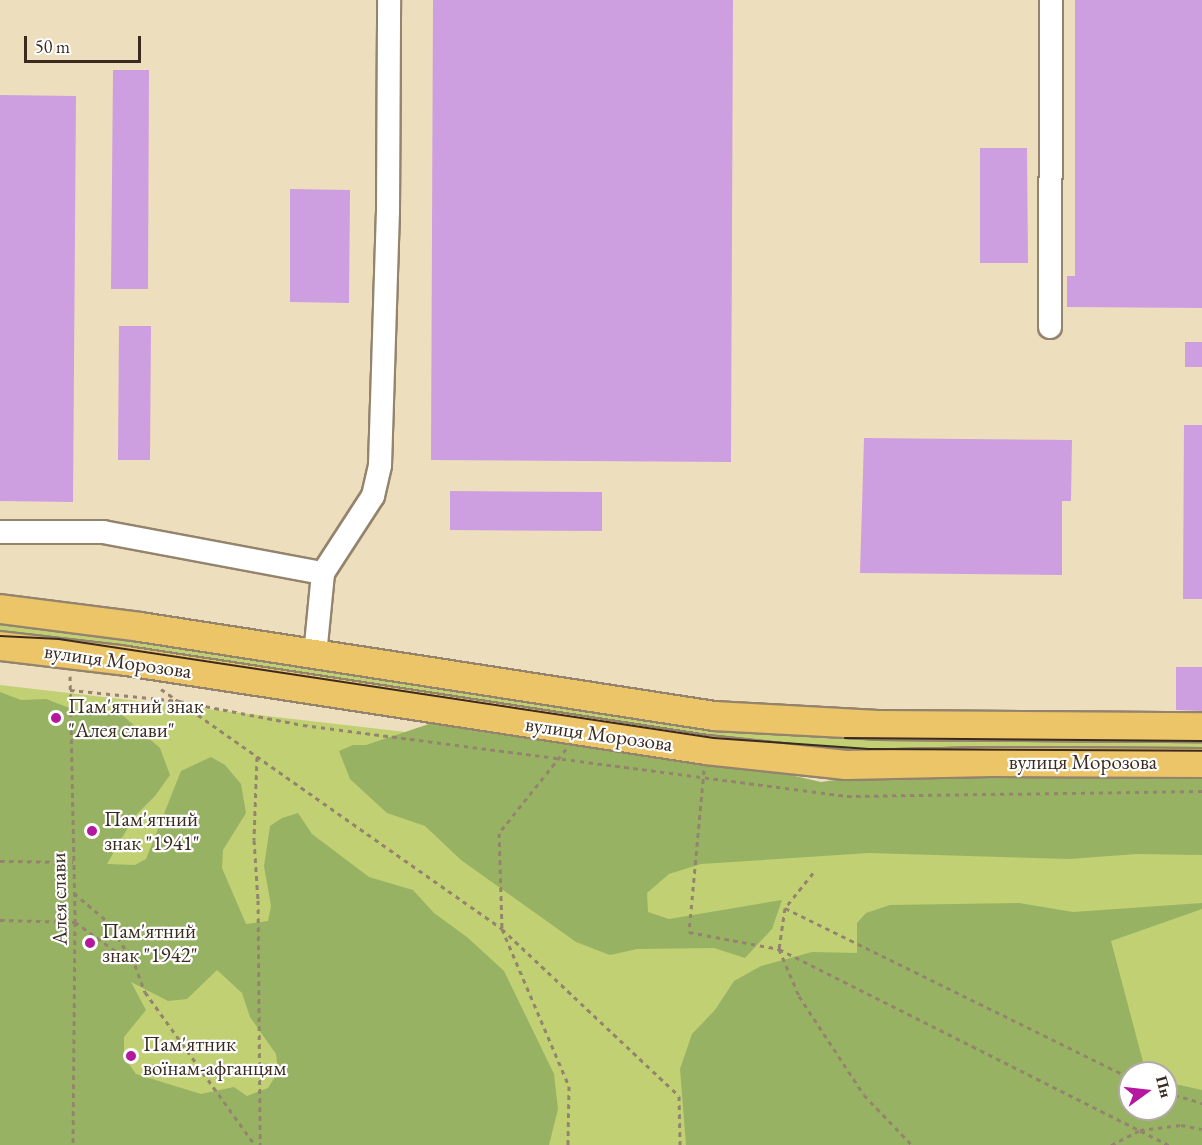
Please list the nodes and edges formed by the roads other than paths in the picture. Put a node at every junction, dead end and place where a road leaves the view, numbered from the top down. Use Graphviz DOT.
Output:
graph roads {
  1 [pos="389,0"];
  2 [pos="1052,0"];
  3 [pos="1050,327"];
  4 [pos="0,532"];
  5 [pos="323,573"];
  6 [pos="0,609"];
  7 [pos="0,646"];
  8 [pos="315,655"];
  9 [pos="1202,727"];
  10 [pos="1202,763"];
  1 -- 5 [label="lane"];
  2 -- 3 [label="lane"];
  4 -- 5 [label="lane"];
  5 -- 8 [label="lane"];
  6 -- 8 [label="main road, вулиця Морозова"];
  7 -- 10 [label="main road, вулиця Морозова"];
  8 -- 9 [label="main road, вулиця Морозова"];
}
